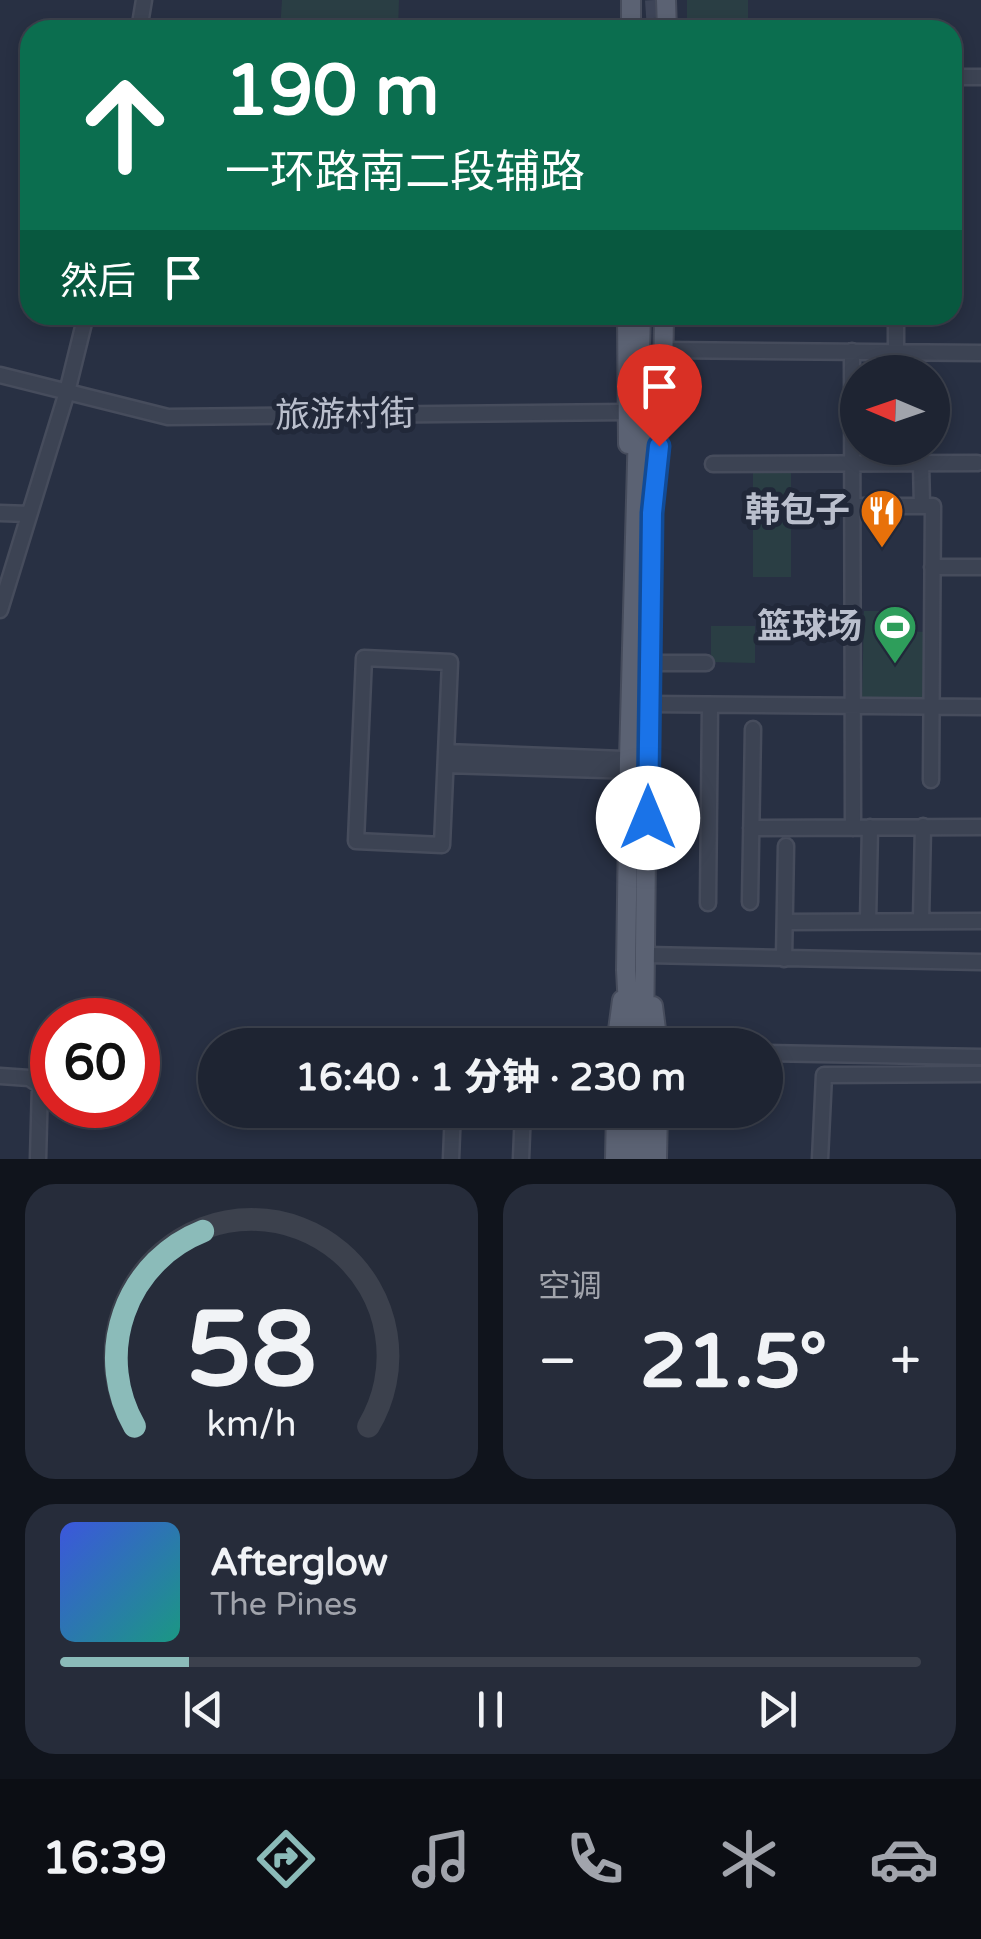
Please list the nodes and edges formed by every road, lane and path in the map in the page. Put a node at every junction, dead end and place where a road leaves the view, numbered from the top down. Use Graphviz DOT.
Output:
graph roads {
  1 [pos="84,325"];
  2 [pos="626,325"];
  3 [pos="641,325"];
  4 [pos="651,325"];
  5 [pos="664,325"];
  6 [pos="896,325"];
  7 [pos="663,350"];
  8 [pos="852,352"];
  9 [pos="896,352"];
  10 [pos="981,353"];
  11 [pos="852,355"];
  12 [pos="0,376"];
  13 [pos="67,392"];
  14 [pos="625,412"];
  15 [pos="840,462"];
  16 [pos="713,464"];
  17 [pos="950,464"];
  18 [pos="977,464"];
  19 [pos="853,465"];
  20 [pos="921,465"];
  21 [pos="853,506"];
  22 [pos="922,506"];
  23 [pos="652,513"];
  24 [pos="0,514"];
  25 [pos="30,514"];
  26 [pos="634,520"];
  27 [pos="932,567"];
  28 [pos="981,568"];
  29 [pos="0,610"];
  30 [pos="650,663"];
  31 [pos="706,663"];
  32 [pos="649,704"];
  33 [pos="710,705"];
  34 [pos="854,706"];
  35 [pos="932,706"];
  36 [pos="981,707"];
  37 [pos="753,729"];
  38 [pos="446,758"];
  39 [pos="639,765"];
  40 [pos="932,780"];
  41 [pos="923,826"];
  42 [pos="981,826"];
  43 [pos="870,827"];
  44 [pos="751,828"];
  45 [pos="853,828"];
  46 [pos="786,846"];
  47 [pos="750,902"];
  48 [pos="708,904"];
  49 [pos="981,920"];
  50 [pos="921,921"];
  51 [pos="785,922"];
  52 [pos="868,922"];
  53 [pos="784,959"];
  54 [pos="981,962"];
  55 [pos="647,963"];
  56 [pos="626,970"];
  57 [pos="618,1028"];
  58 [pos="629,1028"];
  59 [pos="645,1028"];
  60 [pos="656,1028"];
  61 [pos="783,1053"];
  62 [pos="981,1057"];
  63 [pos="981,1074"];
  64 [pos="0,1076"];
  65 [pos="452,1128"];
  66 [pos="522,1128"];
  67 [pos="616,1128"];
  68 [pos="629,1128"];
  69 [pos="643,1128"];
  70 [pos="658,1128"];
  71 [pos="38,1159"];
  72 [pos="451,1159"];
  73 [pos="520,1159"];
  74 [pos="615,1159"];
  75 [pos="628,1159"];
  76 [pos="642,1159"];
  77 [pos="657,1159"];
  78 [pos="820,1159"];
  1 -- 13 [label="street"];
  2 -- 14 [label="main road"];
  3 -- 26 [label="main road"];
  4 -- 23 [label="main road"];
  5 -- 7 [label="main road"];
  6 -- 9 [label="street"];
  7 -- 8 [label="street"];
  7 -- 23 [label="main road"];
  8 -- 9 [label="street"];
  8 -- 11 [label="street"];
  9 -- 10 [label="street"];
  12 -- 13 [label="street, 旅游村街"];
  13 -- 14 [label="street, 旅游村街"];
  13 -- 25 [label="street"];
  14 -- 26 [label="main road"];
  15 -- 16 [label="street"];
  17 -- 18 [label="street"];
  19 -- 21 [label="street"];
  20 -- 22 [label="street"];
  21 -- 22 [label="street"];
  21 -- 34 [label="street"];
  22 -- 27 [label="street"];
  23 -- 30 [label="main road"];
  24 -- 25 [label="street"];
  25 -- 29 [label="street"];
  26 -- 39 [label="main road"];
  27 -- 28 [label="street"];
  27 -- 35 [label="street"];
  30 -- 31 [label="street"];
  30 -- 32 [label="main road"];
  32 -- 33 [label="street"];
  32 -- 39 [label="main road"];
  33 -- 34 [label="street"];
  33 -- 48 [label="street"];
  34 -- 35 [label="street"];
  34 -- 45 [label="street"];
  35 -- 36 [label="street"];
  35 -- 40 [label="street"];
  37 -- 44 [label="street"];
  38 -- 38 [label="street"];
  38 -- 39 [label="street"];
  39 -- 55 [label="main road"];
  39 -- 56 [label="main road"];
  41 -- 42 [label="street"];
  41 -- 43 [label="street"];
  41 -- 50 [label="street"];
  43 -- 45 [label="street"];
  43 -- 52 [label="street"];
  44 -- 45 [label="street"];
  44 -- 47 [label="street"];
  46 -- 51 [label="street"];
  49 -- 50 [label="street"];
  50 -- 52 [label="street"];
  51 -- 52 [label="street"];
  51 -- 53 [label="street"];
  53 -- 54 [label="street"];
  53 -- 55 [label="street"];
  55 -- 59 [label="main road"];
  55 -- 60 [label="main road"];
  56 -- 57 [label="main road"];
  56 -- 58 [label="main road"];
  61 -- 62 [label="street"];
  63 -- 78 [label="street"];
  64 -- 71 [label="street"];
  65 -- 72 [label="street"];
  66 -- 73 [label="street"];
  67 -- 74 [label="main road"];
  68 -- 75 [label="main road"];
  69 -- 76 [label="main road"];
  70 -- 77 [label="main road"];
}
